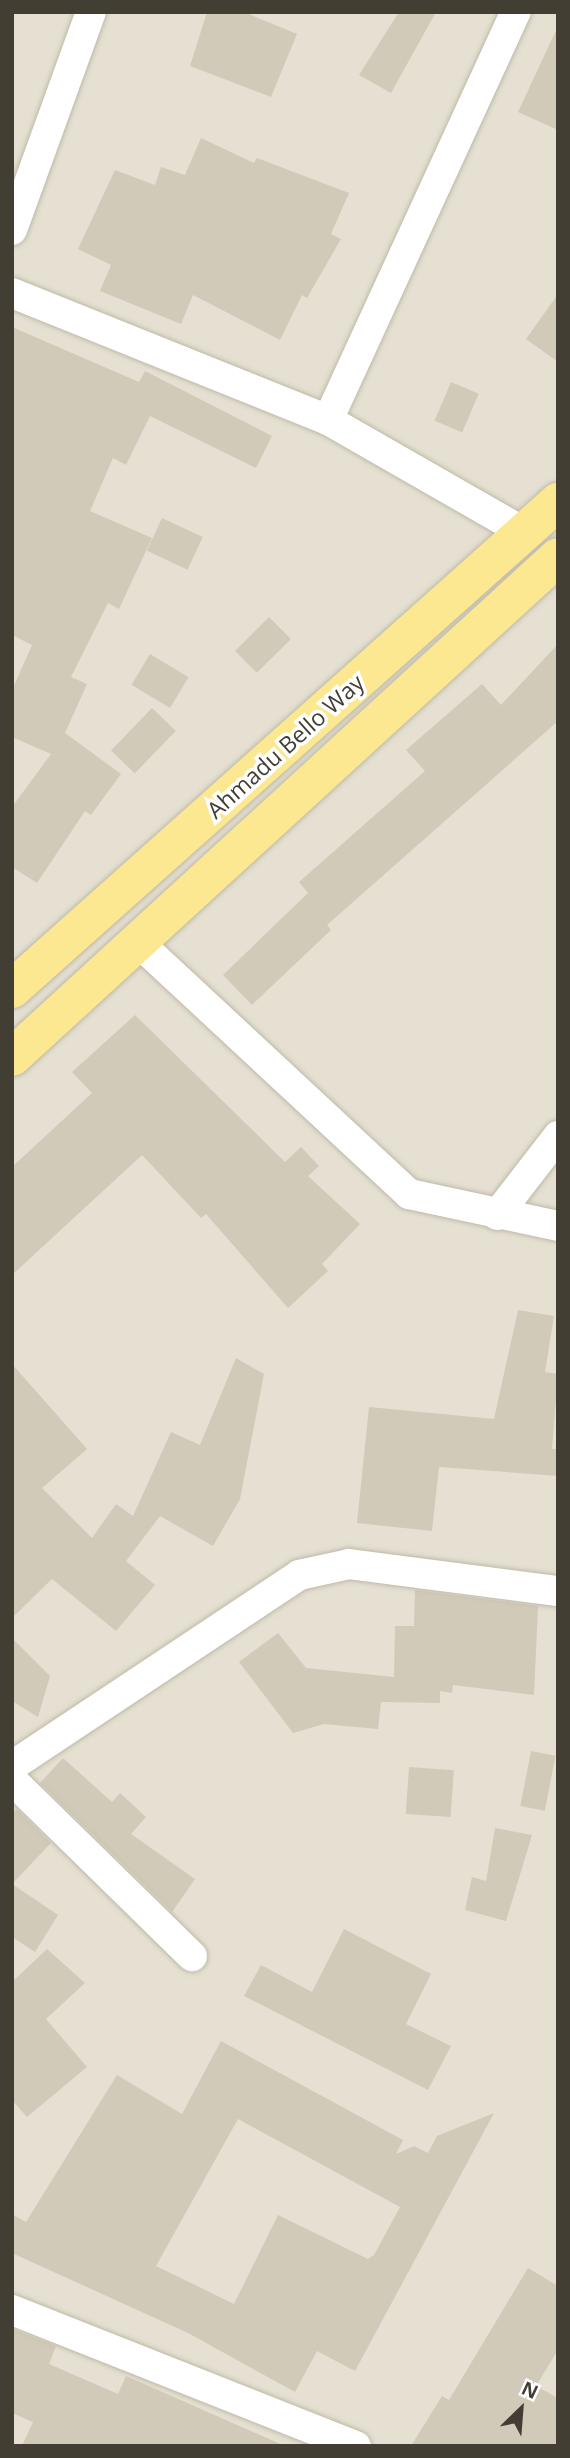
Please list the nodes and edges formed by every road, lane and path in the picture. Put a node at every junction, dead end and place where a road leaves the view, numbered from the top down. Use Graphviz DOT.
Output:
graph roads {
  1 [pos="91,12"];
  2 [pos="516,12"];
  3 [pos="12,230"];
  4 [pos="12,293"];
  5 [pos="328,420"];
  6 [pos="558,502"];
  7 [pos="524,533"];
  8 [pos="558,557"];
  9 [pos="139,943"];
  10 [pos="12,989"];
  11 [pos="12,1057"];
  12 [pos="558,1136"];
  13 [pos="497,1215"];
  14 [pos="558,1226"];
  15 [pos="558,1591"];
  16 [pos="12,1766"];
  17 [pos="12,1780"];
  18 [pos="192,1956"];
  19 [pos="12,2310"];
  20 [pos="356,2446"];
  1 -- 3 [label="street"];
  2 -- 5 [label="street"];
  4 -- 5 [label="street"];
  5 -- 7 [label="street"];
  6 -- 7 [label="main road, Ahmadu Bello Way"];
  7 -- 10 [label="main road, Ahmadu Bello Way"];
  8 -- 9 [label="main road"];
  9 -- 11 [label="main road"];
  9 -- 13 [label="street"];
  12 -- 13 [label="street"];
  13 -- 14 [label="street"];
  15 -- 16 [label="street"];
  17 -- 18 [label="street"];
  19 -- 20 [label="street"];
}
